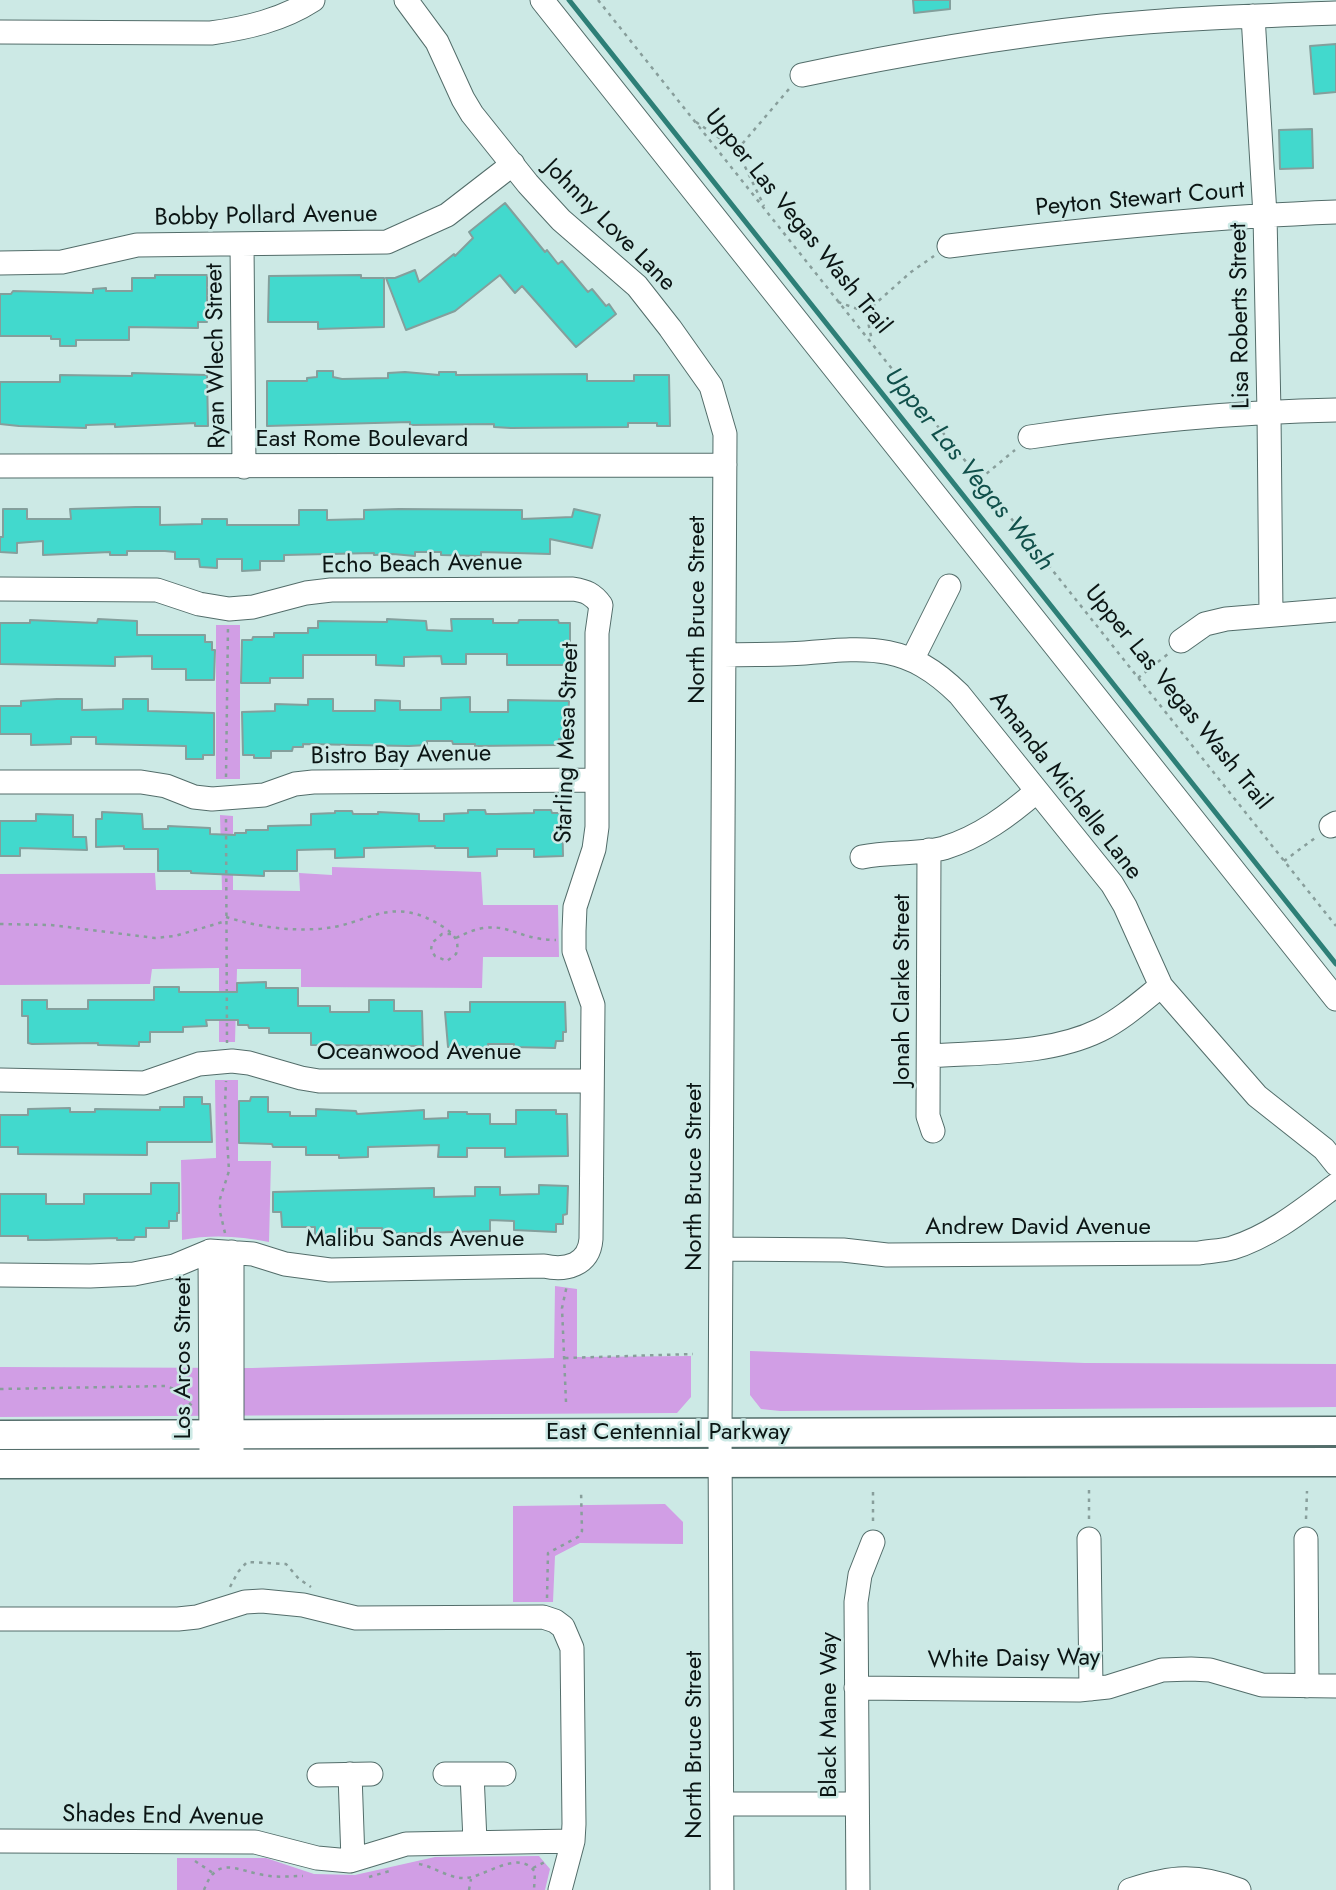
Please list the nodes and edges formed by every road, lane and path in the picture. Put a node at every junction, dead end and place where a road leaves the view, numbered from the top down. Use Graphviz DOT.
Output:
graph roads {
  1 [pos="313,0"];
  2 [pos="406,0"];
  3 [pos="542,0"];
  4 [pos="598,0"];
  5 [pos="1147,11"];
  6 [pos="1336,13"];
  7 [pos="1253,16"];
  8 [pos="0,32"];
  9 [pos="802,75"];
  10 [pos="693,120"];
  11 [pos="737,150"];
  12 [pos="513,164"];
  13 [pos="766,212"];
  14 [pos="1336,212"];
  15 [pos="1265,215"];
  16 [pos="242,244"];
  17 [pos="949,246"];
  18 [pos="0,263"];
  19 [pos="838,302"];
  20 [pos="866,312"];
  21 [pos="873,345"];
  22 [pos="1336,411"];
  23 [pos="1269,413"];
  24 [pos="1030,437"];
  25 [pos="725,465"];
  26 [pos="0,466"];
  27 [pos="244,467"];
  28 [pos="980,480"];
  29 [pos="949,586"];
  30 [pos="0,589"];
  31 [pos="595,597"];
  32 [pos="229,609"];
  33 [pos="1336,610"];
  34 [pos="1270,615"];
  35 [pos="1181,640"];
  36 [pos="724,655"];
  37 [pos="912,660"];
  38 [pos="1138,678"];
  39 [pos="597,780"];
  40 [pos="0,782"];
  41 [pos="1037,791"];
  42 [pos="226,799"];
  43 [pos="1334,825"];
  44 [pos="929,850"];
  45 [pos="862,857"];
  46 [pos="1284,861"];
  47 [pos="226,919"];
  48 [pos="0,924"];
  49 [pos="1336,926"];
  50 [pos="452,934"];
  51 [pos="456,938"];
  52 [pos="574,939"];
  53 [pos="1161,986"];
  54 [pos="1336,999"];
  55 [pos="929,1056"];
  56 [pos="227,1061"];
  57 [pos="0,1080"];
  58 [pos="592,1081"];
  59 [pos="933,1131"];
  60 [pos="1336,1164"];
  61 [pos="1336,1185"];
  62 [pos="721,1249"];
  63 [pos="222,1252"];
  64 [pos="573,1264"];
  65 [pos="0,1275"];
  66 [pos="693,1354"];
  67 [pos="565,1358"];
  68 [pos="0,1389"];
  69 [pos="566,1402"];
  70 [pos="213,1426"];
  71 [pos="1336,1431"];
  72 [pos="720,1433"];
  73 [pos="0,1435"];
  74 [pos="1336,1462"];
  75 [pos="0,1464"];
  76 [pos="222,1464"];
  77 [pos="720,1464"];
  78 [pos="581,1490"];
  79 [pos="1089,1490"];
  80 [pos="1307,1491"];
  81 [pos="873,1492"];
  82 [pos="1089,1539"];
  83 [pos="1306,1539"];
  84 [pos="873,1542"];
  85 [pos="226,1608"];
  86 [pos="313,1608"];
  87 [pos="0,1619"];
  88 [pos="555,1623"];
  89 [pos="1307,1686"];
  90 [pos="1336,1686"];
  91 [pos="856,1688"];
  92 [pos="1091,1689"];
  93 [pos="319,1774"];
  94 [pos="444,1774"];
  95 [pos="472,1774"];
  96 [pos="504,1774"];
  97 [pos="722,1804"];
  98 [pos="857,1804"];
  99 [pos="0,1841"];
  100 [pos="535,1841"];
  101 [pos="573,1841"];
  102 [pos="475,1842"];
  103 [pos="353,1860"];
  104 [pos="533,1868"];
  105 [pos="557,1875"];
  106 [pos="471,1878"];
  107 [pos="469,1890"];
  108 [pos="722,1890"];
  109 [pos="858,1890"];
  110 [pos="1130,1890"];
  111 [pos="1239,1890"];
  1 -- 8 [label="street"];
  2 -- 12 [label="street, Johnny Love Lane"];
  3 -- 54 [label="street"];
  4 -- 10 [label="path, Upper Las Vegas Wash Trail"];
  5 -- 7 [label="street"];
  5 -- 9 [label="street"];
  6 -- 7 [label="street"];
  7 -- 15 [label="street, Lisa Roberts Street"];
  9 -- 11 [label="path"];
  10 -- 11 [label="path"];
  10 -- 13 [label="path, Upper Las Vegas Wash Trail"];
  11 -- 13 [label="path"];
  12 -- 16 [label="street, Bobby Pollard Avenue"];
  12 -- 25 [label="street, Johnny Love Lane"];
  13 -- 19 [label="path, Upper Las Vegas Wash Trail"];
  14 -- 15 [label="street, Peyton Stewart Court"];
  15 -- 17 [label="street, Peyton Stewart Court"];
  15 -- 23 [label="street, Lisa Roberts Street"];
  16 -- 18 [label="street, Bobby Pollard Avenue"];
  16 -- 27 [label="street, Ryan Wlech Street"];
  17 -- 20 [label="path"];
  19 -- 20 [label="path"];
  19 -- 21 [label="path, Upper Las Vegas Wash Trail"];
  20 -- 21 [label="path"];
  21 -- 28 [label="path, Upper Las Vegas Wash Trail"];
  22 -- 23 [label="street"];
  23 -- 24 [label="street"];
  23 -- 34 [label="street, Lisa Roberts Street"];
  24 -- 28 [label="path"];
  25 -- 27 [label="street, East Rome Boulevard"];
  25 -- 36 [label="street, North Bruce Street"];
  26 -- 27 [label="street, East Rome Boulevard"];
  28 -- 38 [label="path, Upper Las Vegas Wash Trail"];
  29 -- 37 [label="street"];
  30 -- 32 [label="street, Echo Beach Avenue"];
  31 -- 32 [label="street, Echo Beach Avenue"];
  31 -- 39 [label="street, Starling Mesa Street"];
  32 -- 42 [label="path"];
  33 -- 34 [label="street"];
  34 -- 35 [label="street"];
  35 -- 38 [label="path"];
  36 -- 37 [label="street, Amanda Michelle Lane"];
  36 -- 62 [label="street, North Bruce Street"];
  37 -- 41 [label="street, Amanda Michelle Lane"];
  38 -- 46 [label="path, Upper Las Vegas Wash Trail"];
  39 -- 42 [label="street, Bistro Bay Avenue"];
  39 -- 52 [label="street, Starling Mesa Street"];
  40 -- 42 [label="street, Bistro Bay Avenue"];
  41 -- 44 [label="street"];
  41 -- 53 [label="street, Amanda Michelle Lane"];
  42 -- 47 [label="path"];
  43 -- 46 [label="path"];
  44 -- 45 [label="street"];
  44 -- 55 [label="street, Jonah Clarke Street"];
  46 -- 49 [label="path, Upper Las Vegas Wash Trail"];
  47 -- 48 [label="path"];
  47 -- 50 [label="path"];
  47 -- 56 [label="path"];
  50 -- 51 [label="path"];
  50 -- 51 [label="path"];
  51 -- 52 [label="path"];
  52 -- 58 [label="street, Starling Mesa Street"];
  53 -- 55 [label="street"];
  53 -- 60 [label="street, Amanda Michelle Lane"];
  55 -- 59 [label="street, Jonah Clarke Street"];
  56 -- 57 [label="street, Oceanwood Avenue"];
  56 -- 58 [label="street, Oceanwood Avenue"];
  56 -- 63 [label="path"];
  58 -- 64 [label="street, Starling Mesa Street"];
  61 -- 62 [label="street, Andrew David Avenue"];
  62 -- 72 [label="street, North Bruce Street"];
  63 -- 64 [label="street, Malibu Sands Avenue"];
  63 -- 65 [label="street, Malibu Sands Avenue"];
  63 -- 70 [label="street, Los Arcos Street"];
  64 -- 67 [label="path"];
  66 -- 67 [label="path"];
  67 -- 69 [label="path"];
  68 -- 70 [label="path"];
  70 -- 72 [label="main road, East Centennial Parkway"];
  70 -- 73 [label="main road, East Centennial Parkway"];
  70 -- 76 [label="street, Los Arcos Street"];
  71 -- 72 [label="main road, East Centennial Parkway"];
  72 -- 77 [label="street, North Bruce Street"];
  74 -- 77 [label="main road, East Centennial Parkway"];
  75 -- 76 [label="main road, East Centennial Parkway"];
  76 -- 77 [label="main road, East Centennial Parkway"];
  77 -- 97 [label="street, North Bruce Street"];
  78 -- 88 [label="path"];
  79 -- 82 [label="path"];
  80 -- 83 [label="path"];
  81 -- 84 [label="path"];
  82 -- 92 [label="street"];
  83 -- 89 [label="street"];
  84 -- 91 [label="street, Black Mane Way"];
  85 -- 86 [label="street"];
  85 -- 86 [label="path"];
  85 -- 87 [label="street"];
  86 -- 88 [label="street"];
  88 -- 101 [label="street"];
  89 -- 90 [label="street, White Daisy Way"];
  89 -- 92 [label="street, White Daisy Way"];
  91 -- 92 [label="street, White Daisy Way"];
  91 -- 98 [label="street, Black Mane Way"];
  93 -- 103 [label="street"];
  94 -- 95 [label="street"];
  95 -- 96 [label="street"];
  95 -- 102 [label="street"];
  97 -- 98 [label="street"];
  97 -- 108 [label="street, North Bruce Street"];
  98 -- 109 [label="street, Black Mane Way"];
  99 -- 103 [label="street, Shades End Avenue"];
  100 -- 101 [label="street, Shades End Avenue"];
  100 -- 102 [label="street, Shades End Avenue"];
  100 -- 105 [label="path"];
  101 -- 105 [label="street"];
  102 -- 103 [label="street, Shades End Avenue"];
  104 -- 105 [label="path"];
  106 -- 107 [label="path"];
  110 -- 111 [label="street"];
}
